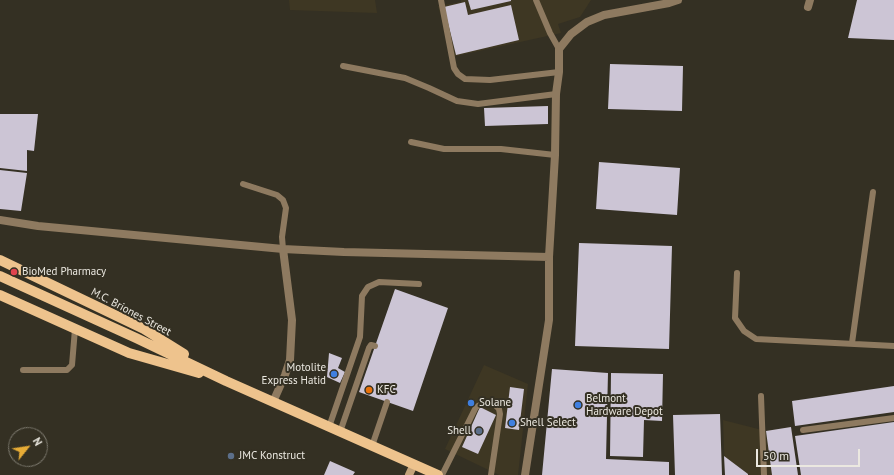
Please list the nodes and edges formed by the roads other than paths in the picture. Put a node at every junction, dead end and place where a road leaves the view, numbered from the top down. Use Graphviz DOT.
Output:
graph roads {
  1 [pos="441,0"];
  2 [pos="536,0"];
  3 [pos="678,0"];
  4 [pos="669,2"];
  5 [pos="559,49"];
  6 [pos="343,66"];
  7 [pos="559,72"];
  8 [pos="556,94"];
  9 [pos="411,142"];
  10 [pos="555,155"];
  11 [pos="243,184"];
  12 [pos="873,192"];
  13 [pos="0,220"];
  14 [pos="283,249"];
  15 [pos="549,257"];
  16 [pos="0,260"];
  17 [pos="737,274"];
  18 [pos="0,276"];
  19 [pos="419,284"];
  20 [pos="0,295"];
  21 [pos="75,329"];
  22 [pos="852,343"];
  23 [pos="375,346"];
  24 [pos="894,346"];
  25 [pos="23,370"];
  26 [pos="226,380"];
  27 [pos="761,396"];
  28 [pos="274,402"];
  29 [pos="387,402"];
  30 [pos="894,418"];
  31 [pos="329,427"];
  32 [pos="803,430"];
  33 [pos="340,432"];
  34 [pos="372,446"];
  35 [pos="414,464"];
  36 [pos="432,474"];
  37 [pos="409,475"];
  38 [pos="442,475"];
  39 [pos="491,475"];
  40 [pos="526,475"];
  41 [pos="764,475"];
  1 -- 7 [label="lane"];
  2 -- 5 [label="lane"];
  3 -- 4 [label="street"];
  4 -- 5 [label="street"];
  5 -- 7 [label="street"];
  6 -- 8 [label="lane"];
  7 -- 8 [label="street"];
  8 -- 10 [label="street"];
  9 -- 10 [label="lane"];
  10 -- 15 [label="street"];
  11 -- 14 [label="lane"];
  12 -- 22 [label="lane"];
  13 -- 14 [label="street"];
  14 -- 15 [label="street"];
  14 -- 28 [label="street"];
  15 -- 40 [label="street"];
  16 -- 26 [label="main road, M.C. Briones Street"];
  17 -- 22 [label="lane"];
  18 -- 26 [label="main road, M.C. Briones Street"];
  19 -- 31 [label="lane"];
  20 -- 21 [label="main road, M.C. Briones Street"];
  21 -- 25 [label="lane"];
  21 -- 26 [label="main road, M.C. Briones Street"];
  22 -- 24 [label="lane"];
  23 -- 33 [label="lane"];
  26 -- 28 [label="main road, M.C. Briones Street"];
  27 -- 41 [label="lane"];
  28 -- 31 [label="main road, M.C. Briones Street"];
  29 -- 34 [label="lane"];
  30 -- 32 [label="lane"];
  31 -- 33 [label="main road, M.C. Briones Street"];
  33 -- 34 [label="main road, M.C. Briones Street"];
  34 -- 35 [label="main road, M.C. Briones Street"];
  35 -- 36 [label="main road, M.C. Briones Street"];
  35 -- 37 [label="street"];
  38 -- 39 [label="lane"];
}
